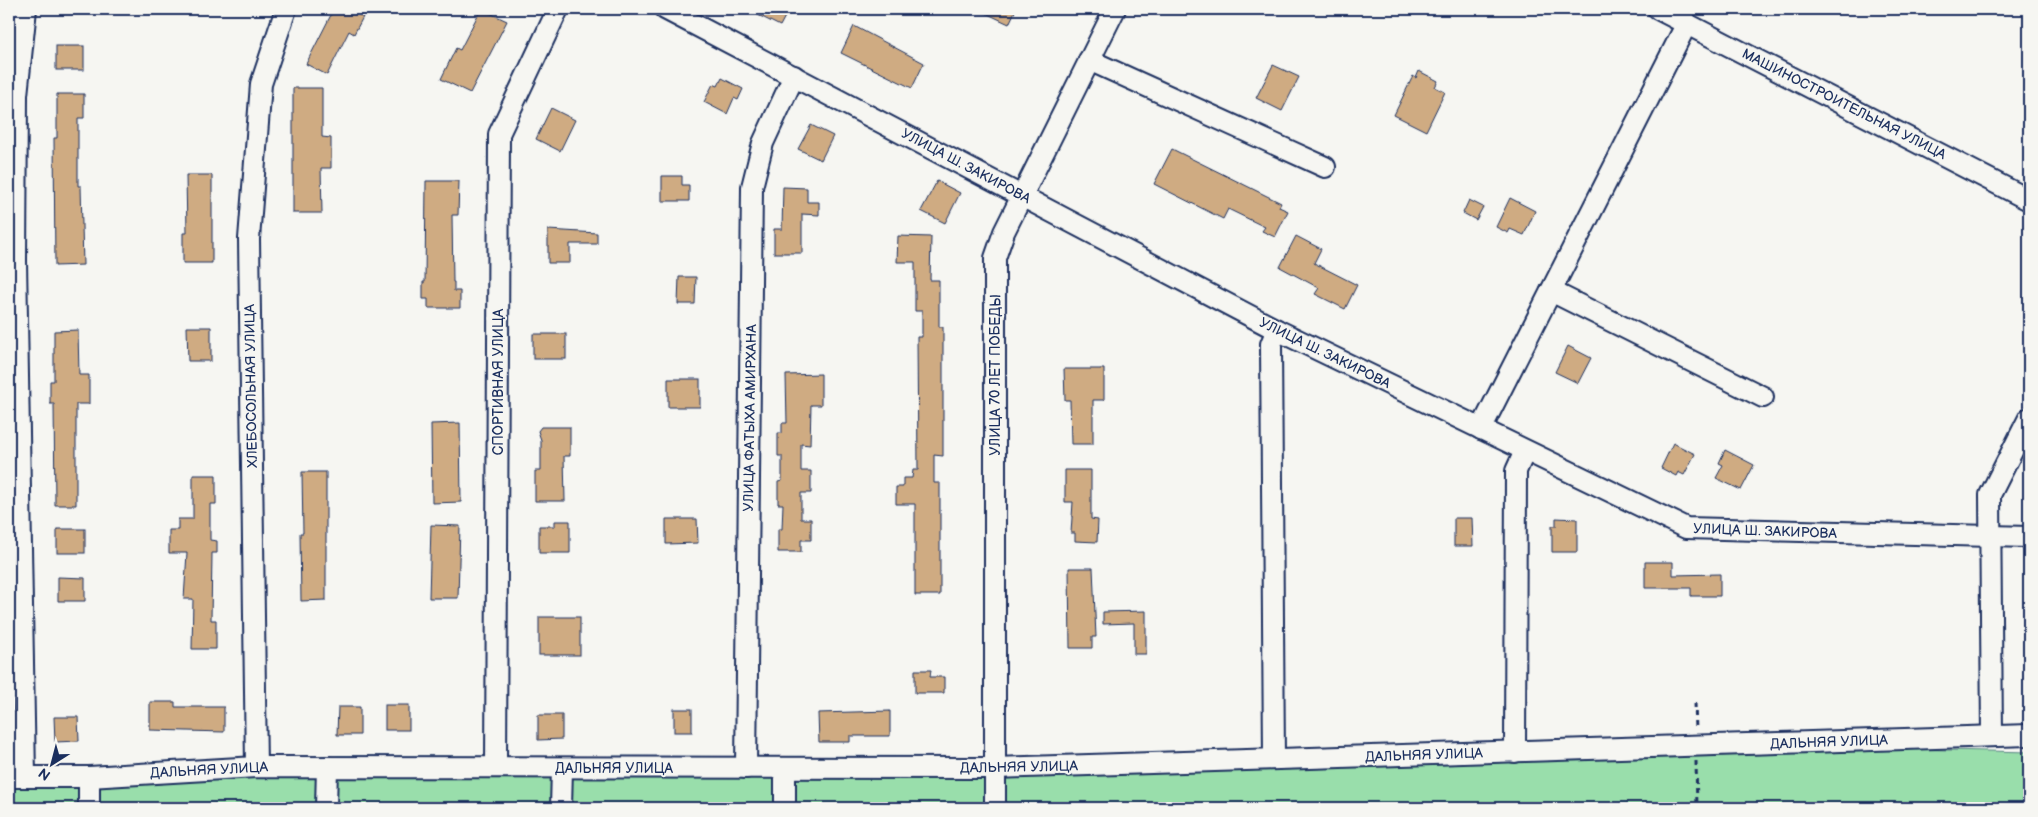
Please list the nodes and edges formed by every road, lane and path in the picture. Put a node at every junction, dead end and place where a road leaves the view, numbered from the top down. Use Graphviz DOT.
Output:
graph roads {
  1 [pos="26,9"];
  2 [pos="286,9"];
  3 [pos="558,9"];
  4 [pos="665,9"];
  5 [pos="1115,9"];
  6 [pos="1658,9"];
  7 [pos="1687,23"];
  8 [pos="1089,60"];
  9 [pos="794,76"];
  10 [pos="1325,166"];
  11 [pos="1022,196"];
  12 [pos="2029,200"];
  13 [pos="1551,291"];
  14 [pos="1277,330"];
  15 [pos="1762,397"];
  16 [pos="2029,418"];
  17 [pos="1481,429"];
  18 [pos="1525,451"];
  19 [pos="1992,536"];
  20 [pos="2029,537"];
  21 [pos="2029,735"];
  22 [pos="1992,736"];
  23 [pos="1515,752"];
  24 [pos="1274,759"];
  25 [pos="256,767"];
  26 [pos="327,767"];
  27 [pos="496,768"];
  28 [pos="562,768"];
  29 [pos="746,768"];
  30 [pos="785,768"];
  31 [pos="995,768"];
  32 [pos="17,777"];
  33 [pos="89,777"];
  34 [pos="89,808"];
  35 [pos="326,808"];
  36 [pos="561,808"];
  37 [pos="785,808"];
  38 [pos="995,808"];
  1 -- 32 [label="street"];
  2 -- 25 [label="street, ХЛЕБОСОЛЬНАЯ УЛИЦА"];
  3 -- 27 [label="street, СПОРТИВНАЯ УЛИЦА"];
  4 -- 9 [label="street, УЛИЦА Ш. ЗАКИРОВА"];
  5 -- 8 [label="street, УЛИЦА 70 ЛЕТ ПОБЕДЫ"];
  6 -- 7 [label="street, МАШИНОСТРОИТЕЛЬНАЯ УЛИЦА"];
  7 -- 12 [label="street, МАШИНОСТРОИТЕЛЬНАЯ УЛИЦА"];
  7 -- 13 [label="street"];
  8 -- 10 [label="street"];
  8 -- 11 [label="street, УЛИЦА 70 ЛЕТ ПОБЕДЫ"];
  9 -- 11 [label="street, УЛИЦА Ш. ЗАКИРОВА"];
  9 -- 29 [label="street, УЛИЦА ФАТЫХА АМИРХАНА"];
  11 -- 14 [label="street, УЛИЦА Ш. ЗАКИРОВА"];
  11 -- 31 [label="street, УЛИЦА 70 ЛЕТ ПОБЕДЫ"];
  13 -- 15 [label="street"];
  13 -- 17 [label="street"];
  14 -- 17 [label="street, УЛИЦА Ш. ЗАКИРОВА"];
  14 -- 24 [label="street"];
  16 -- 19 [label="street"];
  17 -- 18 [label="street, УЛИЦА Ш. ЗАКИРОВА"];
  18 -- 19 [label="street, УЛИЦА Ш. ЗАКИРОВА"];
  18 -- 23 [label="street"];
  19 -- 20 [label="street, УЛИЦА Ш. ЗАКИРОВА"];
  19 -- 22 [label="street"];
  21 -- 22 [label="street, ДАЛЬНЯЯ УЛИЦА"];
  22 -- 23 [label="street, ДАЛЬНЯЯ УЛИЦА"];
  23 -- 24 [label="street, ДАЛЬНЯЯ УЛИЦА"];
  24 -- 31 [label="street, ДАЛЬНЯЯ УЛИЦА"];
  25 -- 26 [label="street, ДАЛЬНЯЯ УЛИЦА"];
  25 -- 33 [label="street, ДАЛЬНЯЯ УЛИЦА"];
  26 -- 27 [label="street, ДАЛЬНЯЯ УЛИЦА"];
  26 -- 35 [label="street"];
  27 -- 28 [label="street, ДАЛЬНЯЯ УЛИЦА"];
  28 -- 29 [label="street, ДАЛЬНЯЯ УЛИЦА"];
  28 -- 36 [label="street"];
  29 -- 30 [label="street, ДАЛЬНЯЯ УЛИЦА"];
  30 -- 31 [label="street, ДАЛЬНЯЯ УЛИЦА"];
  30 -- 37 [label="street"];
  31 -- 38 [label="street, УЛИЦА 70 ЛЕТ ПОБЕДЫ"];
  32 -- 33 [label="street, ДАЛЬНЯЯ УЛИЦА"];
  33 -- 34 [label="street"];
}
